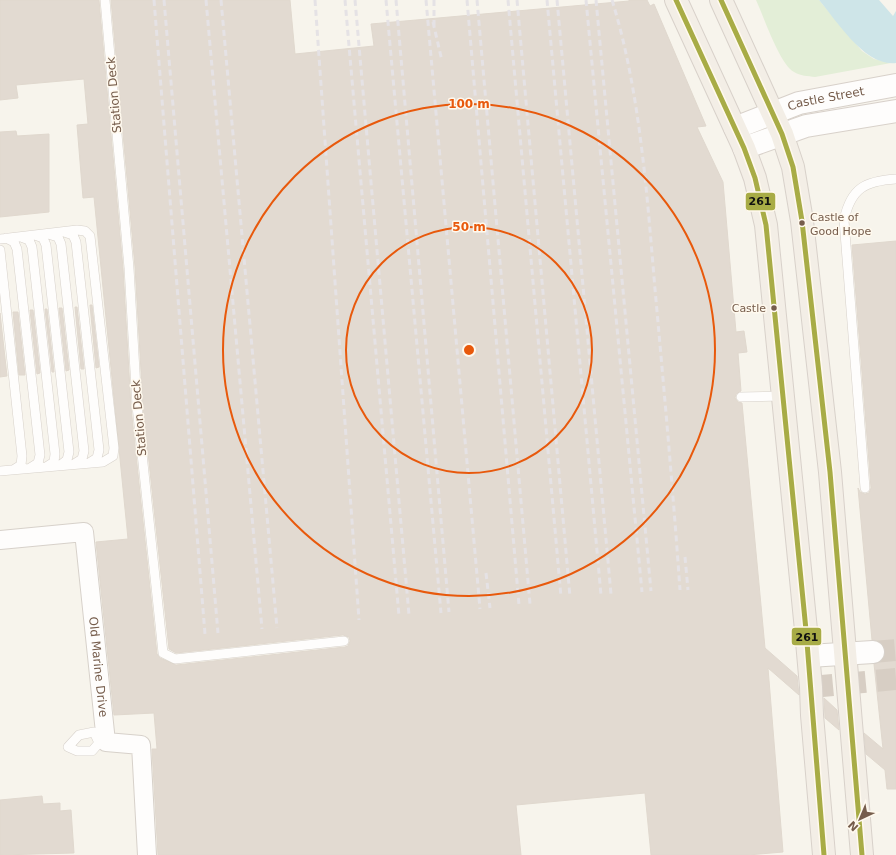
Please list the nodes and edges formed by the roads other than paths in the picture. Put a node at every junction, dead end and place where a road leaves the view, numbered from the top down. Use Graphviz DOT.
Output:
graph roads {
  1 [pos="105,0"];
  2 [pos="676,0"];
  3 [pos="721,0"];
  4 [pos="896,85"];
  5 [pos="896,111"];
  6 [pos="772,112"];
  7 [pos="735,128"];
  8 [pos="782,134"];
  9 [pos="744,148"];
  10 [pos="896,179"];
  11 [pos="62,232"];
  12 [pos="47,234"];
  13 [pos="32,235"];
  14 [pos="18,237"];
  15 [pos="1,238"];
  16 [pos="0,250"];
  17 [pos="783,396"];
  18 [pos="741,398"];
  19 [pos="88,464"];
  20 [pos="73,465"];
  21 [pos="58,466"];
  22 [pos="44,467"];
  23 [pos="29,468"];
  24 [pos="11,470"];
  25 [pos="0,471"];
  26 [pos="865,488"];
  27 [pos="0,540"];
  28 [pos="344,641"];
  29 [pos="873,652"];
  30 [pos="845,654"];
  31 [pos="809,656"];
  32 [pos="147,855"];
  33 [pos="824,855"];
  34 [pos="862,855"];
  1 -- 28 [label="lane, Station Deck"];
  2 -- 7 [label="main road"];
  3 -- 6 [label="main road"];
  4 -- 6 [label="main road, Castle Street"];
  5 -- 8 [label="main road, Castle Street"];
  6 -- 7 [label="main road, Castle Street"];
  6 -- 8 [label="main road"];
  7 -- 9 [label="main road"];
  8 -- 9 [label="main road, Castle Street"];
  8 -- 30 [label="main road"];
  9 -- 17 [label="main road"];
  10 -- 26 [label="lane"];
  11 -- 12 [label="lane"];
  11 -- 19 [label="lane"];
  11 -- 19 [label="lane"];
  12 -- 13 [label="lane"];
  12 -- 20 [label="lane"];
  13 -- 14 [label="lane"];
  13 -- 21 [label="lane"];
  14 -- 15 [label="lane"];
  14 -- 22 [label="lane"];
  15 -- 23 [label="lane"];
  16 -- 24 [label="lane"];
  17 -- 18 [label="lane"];
  17 -- 31 [label="main road"];
  19 -- 20 [label="lane"];
  20 -- 21 [label="lane"];
  21 -- 22 [label="lane"];
  22 -- 23 [label="lane"];
  23 -- 24 [label="lane"];
  24 -- 25 [label="lane"];
  27 -- 32 [label="street, Old Marine Drive"];
  29 -- 30 [label="main road"];
  30 -- 31 [label="main road"];
  30 -- 34 [label="main road"];
  31 -- 33 [label="main road"];
}
